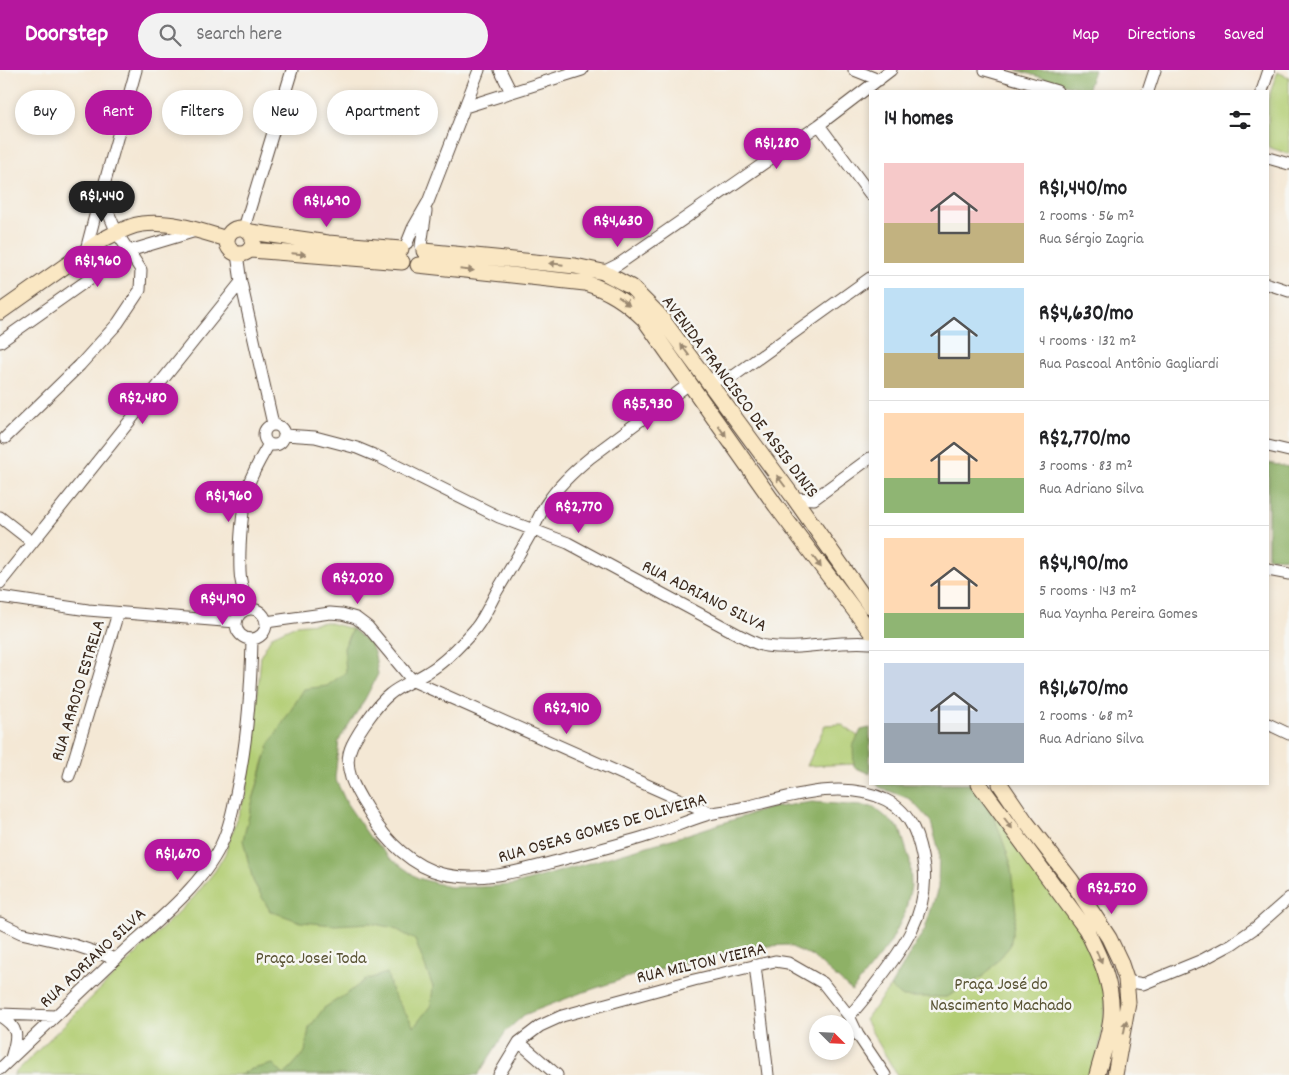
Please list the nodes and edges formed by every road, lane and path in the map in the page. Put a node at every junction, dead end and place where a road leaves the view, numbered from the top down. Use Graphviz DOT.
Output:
graph roads {
  1 [pos="136,70"];
  2 [pos="292,70"];
  3 [pos="479,70"];
  4 [pos="500,70"];
  5 [pos="582,70"];
  6 [pos="854,70"];
  7 [pos="891,70"];
  8 [pos="985,70"];
  9 [pos="1155,70"];
  10 [pos="1269,70"];
  11 [pos="879,80"];
  12 [pos="1054,90"];
  13 [pos="1148,90"];
  14 [pos="1262,90"];
  15 [pos="511,92"];
  16 [pos="465,107"];
  17 [pos="819,125"];
  18 [pos="1269,158"];
  19 [pos="1289,164"];
  20 [pos="102,189"];
  21 [pos="869,193"];
  22 [pos="248,230"];
  23 [pos="196,231"];
  24 [pos="117,233"];
  25 [pos="227,239"];
  26 [pos="86,250"];
  27 [pos="129,251"];
  28 [pos="244,252"];
  29 [pos="412,253"];
  30 [pos="603,272"];
  31 [pos="869,279"];
  32 [pos="241,282"];
  33 [pos="1269,284"];
  34 [pos="1289,291"];
  35 [pos="0,312"];
  36 [pos="0,342"];
  37 [pos="705,378"];
  38 [pos="689,384"];
  39 [pos="273,424"];
  40 [pos="284,435"];
  41 [pos="5,438"];
  42 [pos="269,444"];
  43 [pos="1269,446"];
  44 [pos="1289,451"];
  45 [pos="869,459"];
  46 [pos="794,498"];
  47 [pos="0,517"];
  48 [pos="532,530"];
  49 [pos="32,542"];
  50 [pos="1269,570"];
  51 [pos="1289,574"];
  52 [pos="0,584"];
  53 [pos="0,597"];
  54 [pos="869,605"];
  55 [pos="249,608"];
  56 [pos="118,613"];
  57 [pos="236,622"];
  58 [pos="266,622"];
  59 [pos="869,631"];
  60 [pos="252,639"];
  61 [pos="869,643"];
  62 [pos="413,681"];
  63 [pos="1269,724"];
  64 [pos="1289,734"];
  65 [pos="69,776"];
  66 [pos="980,785"];
  67 [pos="1001,785"];
  68 [pos="710,813"];
  69 [pos="1287,905"];
  70 [pos="0,922"];
  71 [pos="116,959"];
  72 [pos="755,965"];
  73 [pos="1126,979"];
  74 [pos="0,1015"];
  75 [pos="847,1015"];
  76 [pos="849,1015"];
  77 [pos="55,1016"];
  78 [pos="854,1027"];
  79 [pos="519,1042"];
  80 [pos="11,1058"];
  81 [pos="0,1069"];
  82 [pos="499,1075"];
  83 [pos="557,1075"];
  84 [pos="768,1075"];
  85 [pos="886,1075"];
  86 [pos="1097,1075"];
  87 [pos="1115,1075"];
  1 -- 20 [label="street"];
  2 -- 22 [label="street"];
  3 -- 16 [label="street"];
  4 -- 15 [label="street"];
  5 -- 15 [label="street"];
  6 -- 11 [label="street"];
  7 -- 11 [label="street"];
  8 -- 12 [label="street"];
  9 -- 13 [label="street"];
  10 -- 14 [label="street"];
  11 -- 17 [label="street"];
  15 -- 16 [label="street"];
  16 -- 29 [label="street"];
  17 -- 21 [label="street"];
  17 -- 30 [label="street"];
  18 -- 19 [label="street"];
  20 -- 24 [label="street"];
  20 -- 26 [label="street"];
  22 -- 25 [label="main road"];
  22 -- 28 [label="main road"];
  22 -- 29 [label="main road, AVENIDA FRANCISCO DE ASSIS DINIS"];
  23 -- 24 [label="main road"];
  23 -- 25 [label="main road"];
  23 -- 27 [label="street"];
  24 -- 26 [label="main road"];
  24 -- 27 [label="street"];
  25 -- 28 [label="main road"];
  26 -- 35 [label="main road"];
  27 -- 36 [label="street"];
  27 -- 41 [label="street"];
  28 -- 29 [label="main road, AVENIDA FRANCISCO DE ASSIS DINIS, one-way"];
  28 -- 32 [label="street"];
  30 -- 29 [label="main road, AVENIDA FRANCISCO DE ASSIS DINIS, one-way"];
  29 -- 38 [label="main road, AVENIDA FRANCISCO DE ASSIS DINIS, one-way"];
  37 -- 30 [label="main road, AVENIDA FRANCISCO DE ASSIS DINIS, one-way"];
  31 -- 37 [label="street"];
  32 -- 39 [label="street"];
  32 -- 49 [label="street"];
  33 -- 34 [label="street"];
  46 -- 37 [label="main road, AVENIDA FRANCISCO DE ASSIS DINIS, one-way"];
  38 -- 48 [label="street, RUA OSEAS GOMES DE OLIVEIRA"];
  38 -- 59 [label="main road, AVENIDA FRANCISCO DE ASSIS DINIS, one-way"];
  39 -- 40 [label="street"];
  39 -- 42 [label="street"];
  40 -- 42 [label="street"];
  40 -- 48 [label="street, RUA ADRIANO SILVA"];
  42 -- 55 [label="street"];
  43 -- 44 [label="street"];
  45 -- 46 [label="street"];
  46 -- 54 [label="main road, AVENIDA FRANCISCO DE ASSIS DINIS"];
  47 -- 49 [label="street"];
  48 -- 61 [label="street, RUA ADRIANO SILVA"];
  48 -- 62 [label="street, RUA OSEAS GOMES DE OLIVEIRA"];
  49 -- 52 [label="street"];
  50 -- 51 [label="street"];
  53 -- 56 [label="street"];
  55 -- 57 [label="street"];
  55 -- 58 [label="street"];
  56 -- 57 [label="street"];
  56 -- 65 [label="street, RUA ARROIO ESTRELA"];
  57 -- 60 [label="street"];
  58 -- 60 [label="street"];
  58 -- 62 [label="street"];
  60 -- 71 [label="street, RUA ADRIANO SILVA"];
  62 -- 68 [label="street"];
  62 -- 68 [label="street, RUA OSEAS GOMES DE OLIVEIRA"];
  63 -- 64 [label="street"];
  66 -- 86 [label="main road, one-way"];
  67 -- 73 [label="main road"];
  68 -- 76 [label="street, RUA OSEAS GOMES DE OLIVEIRA"];
  69 -- 73 [label="street"];
  70 -- 71 [label="street"];
  71 -- 77 [label="street, RUA ADRIANO SILVA"];
  72 -- 75 [label="street, RUA MILTON VIEIRA"];
  72 -- 79 [label="street, RUA MILTON VIEIRA"];
  72 -- 84 [label="street"];
  87 -- 73 [label="main road, one-way"];
  74 -- 77 [label="street"];
  74 -- 80 [label="street"];
  77 -- 80 [label="street, RUA ADRIANO SILVA"];
  78 -- 85 [label="street, RUA MILTON VIEIRA"];
  79 -- 82 [label="street, RUA MILTON VIEIRA"];
  79 -- 83 [label="street"];
  80 -- 81 [label="street, RUA ADRIANO SILVA"];
}
